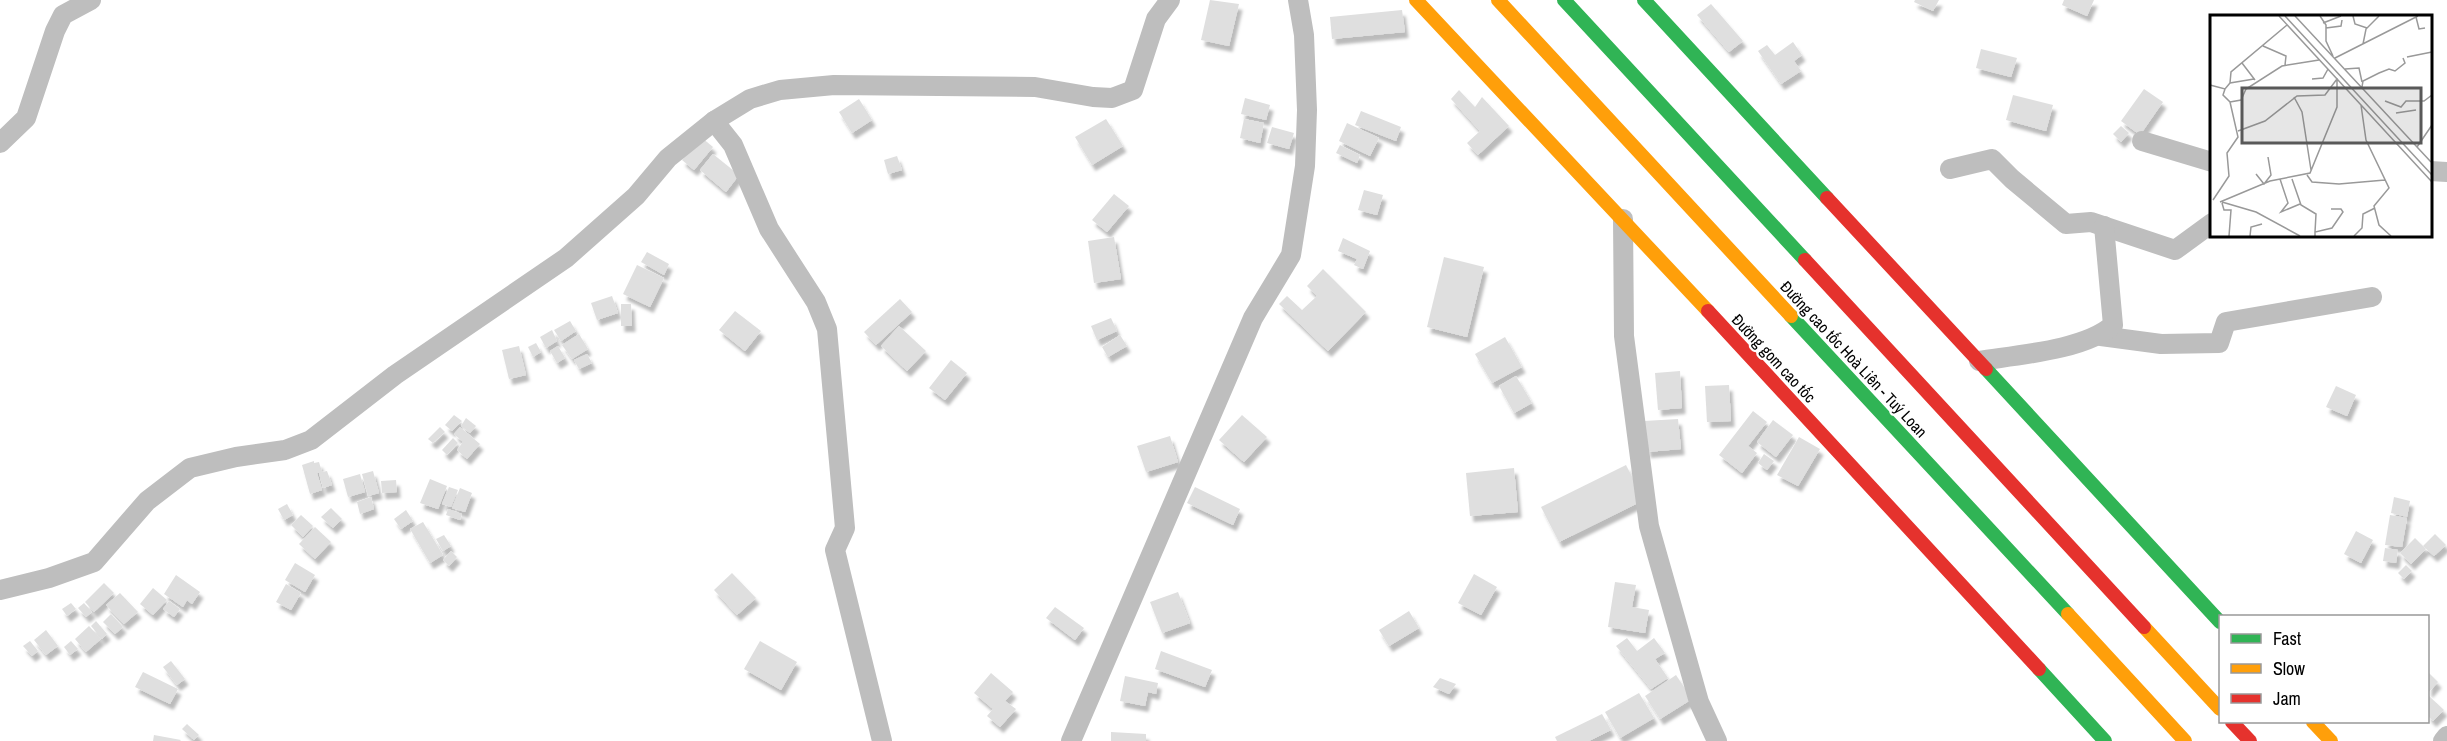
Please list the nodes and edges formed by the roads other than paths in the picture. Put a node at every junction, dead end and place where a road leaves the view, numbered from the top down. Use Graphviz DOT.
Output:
graph roads {
  1 [pos="91,0"];
  2 [pos="1170,0"];
  3 [pos="1298,0"];
  4 [pos="1416,0"];
  5 [pos="1498,0"];
  6 [pos="1564,0"];
  7 [pos="1644,0"];
  8 [pos="714,121"];
  9 [pos="2142,141"];
  10 [pos="0,143"];
  11 [pos="2210,162"];
  12 [pos="1950,170"];
  13 [pos="2432,171"];
  14 [pos="2447,172"];
  15 [pos="1623,219"];
  16 [pos="2210,224"];
  17 [pos="2104,226"];
  18 [pos="2372,297"];
  19 [pos="2101,336"];
  20 [pos="1979,361"];
  21 [pos="0,590"];
  22 [pos="2219,621"];
  23 [pos="2219,708"];
  24 [pos="2233,723"];
  25 [pos="2314,723"];
  26 [pos="2447,736"];
  27 [pos="882,741"];
  28 [pos="1071,741"];
  29 [pos="1717,741"];
  30 [pos="2105,741"];
  31 [pos="2185,741"];
  32 [pos="2250,741"];
  33 [pos="2331,741"];
  34 [pos="2443,741"];
  1 -- 10 [label="street"];
  2 -- 8 [label="street"];
  3 -- 28 [label="street"];
  4 -- 15 [label="main road, Đường gom cao tốc"];
  5 -- 31 [label="main road, Đường cao tốc Hoà Liên - Tuý Loan"];
  6 -- 23 [label="main road, Đường cao tốc Hoà Liên - Tuý Loan"];
  7 -- 20 [label="main road"];
  8 -- 21 [label="street"];
  8 -- 27 [label="street"];
  9 -- 11 [label="street"];
  12 -- 17 [label="street"];
  13 -- 14 [label="street"];
  15 -- 29 [label="street"];
  15 -- 30 [label="main road, Đường gom cao tốc"];
  16 -- 17 [label="street"];
  17 -- 19 [label="street"];
  18 -- 19 [label="street"];
  19 -- 20 [label="street"];
  20 -- 22 [label="main road"];
  24 -- 32 [label="main road"];
  25 -- 33 [label="main road"];
  26 -- 34 [label="street"];
}
